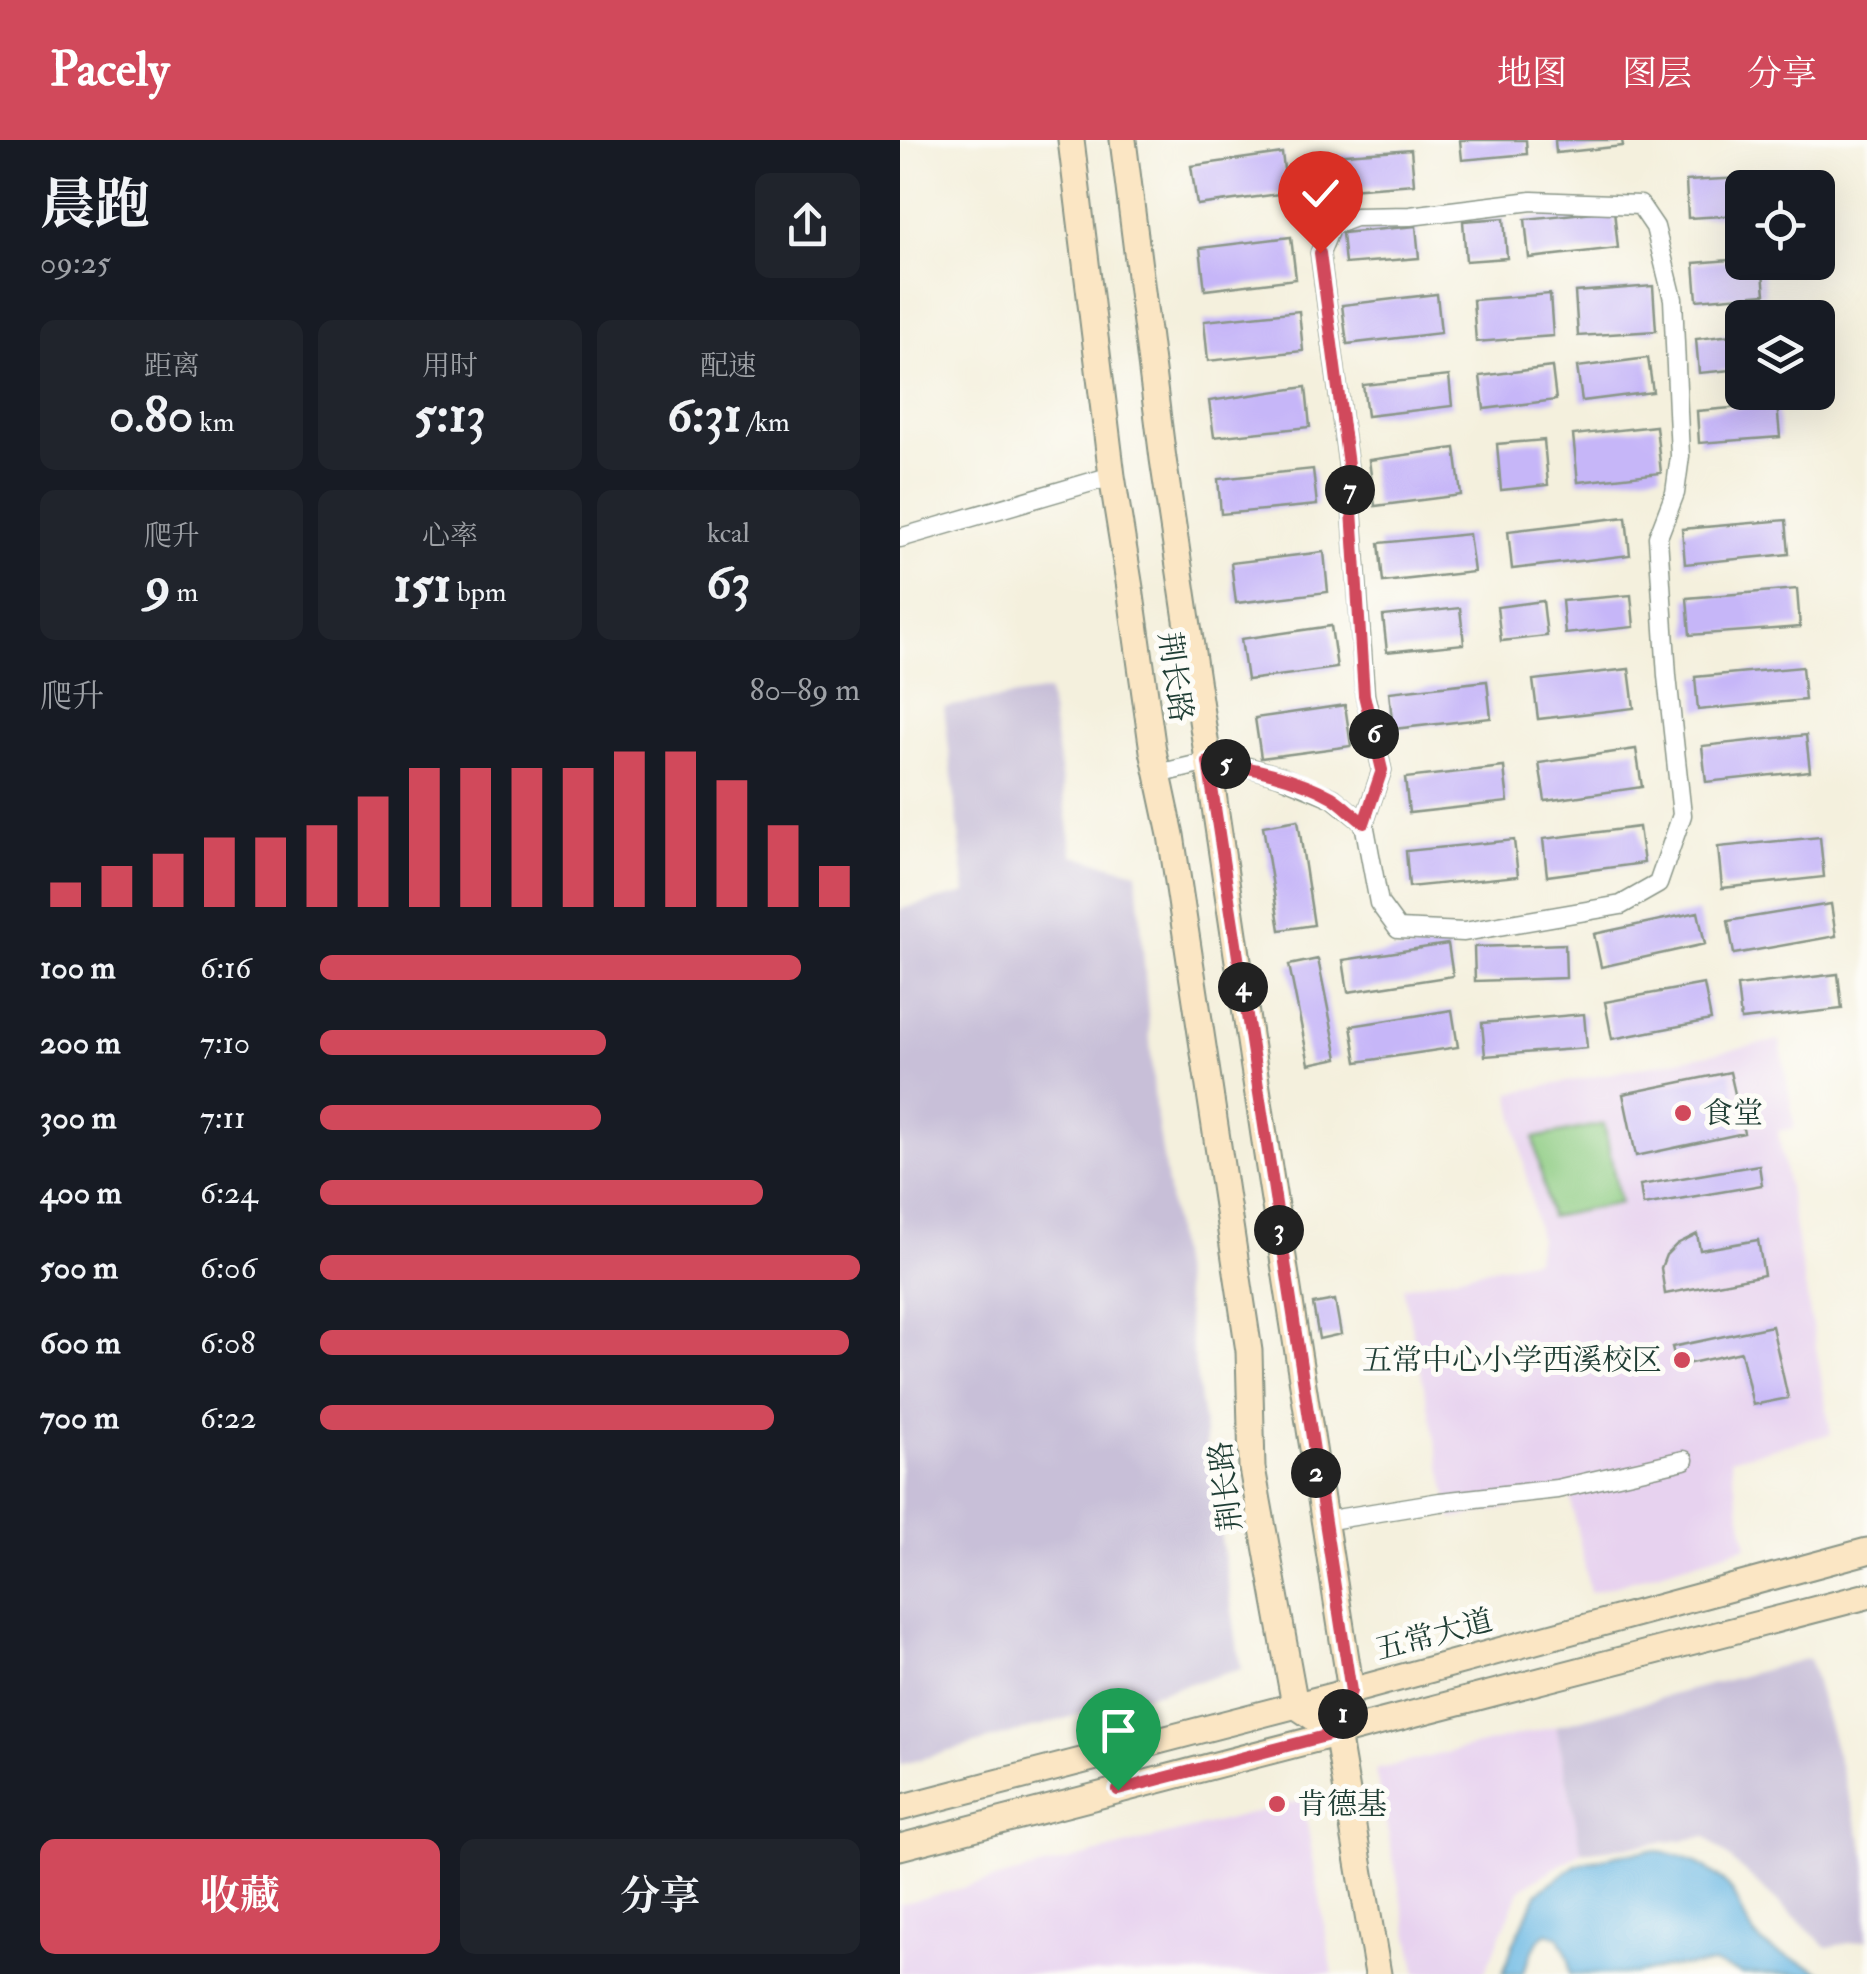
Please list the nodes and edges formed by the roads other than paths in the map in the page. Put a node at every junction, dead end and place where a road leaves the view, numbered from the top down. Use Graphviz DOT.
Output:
graph roads {
  1 [pos="1071,140"];
  2 [pos="1124,140"];
  3 [pos="1112,476"];
  4 [pos="900,538"];
  5 [pos="1208,762"];
  6 [pos="1158,774"];
  7 [pos="1364,823"];
  8 [pos="1684,1460"];
  9 [pos="1324,1521"];
  10 [pos="1867,1551"];
  11 [pos="1867,1596"];
  12 [pos="1351,1691"];
  13 [pos="1294,1706"];
  14 [pos="1337,1733"];
  15 [pos="900,1808"];
  16 [pos="900,1847"];
  17 [pos="1378,1974"];
  1 -- 3 [label="main road, 荆长路"];
  2 -- 5 [label="main road, 荆长路"];
  3 -- 4 [label="street"];
  3 -- 6 [label="main road, 荆长路"];
  5 -- 6 [label="street"];
  5 -- 7 [label="street"];
  5 -- 9 [label="main road, 荆长路"];
  6 -- 13 [label="main road, 荆长路"];
  7 -- 7 [label="street"];
  8 -- 9 [label="street"];
  9 -- 12 [label="main road, 荆长路"];
  10 -- 12 [label="main road, 五常大道"];
  11 -- 14 [label="main road"];
  12 -- 13 [label="main road, 五常大道"];
  12 -- 14 [label="main road, 荆长路"];
  13 -- 14 [label="main road"];
  13 -- 15 [label="main road, 五常大道"];
  14 -- 16 [label="main road"];
  14 -- 17 [label="main road, 荆长路"];
}
